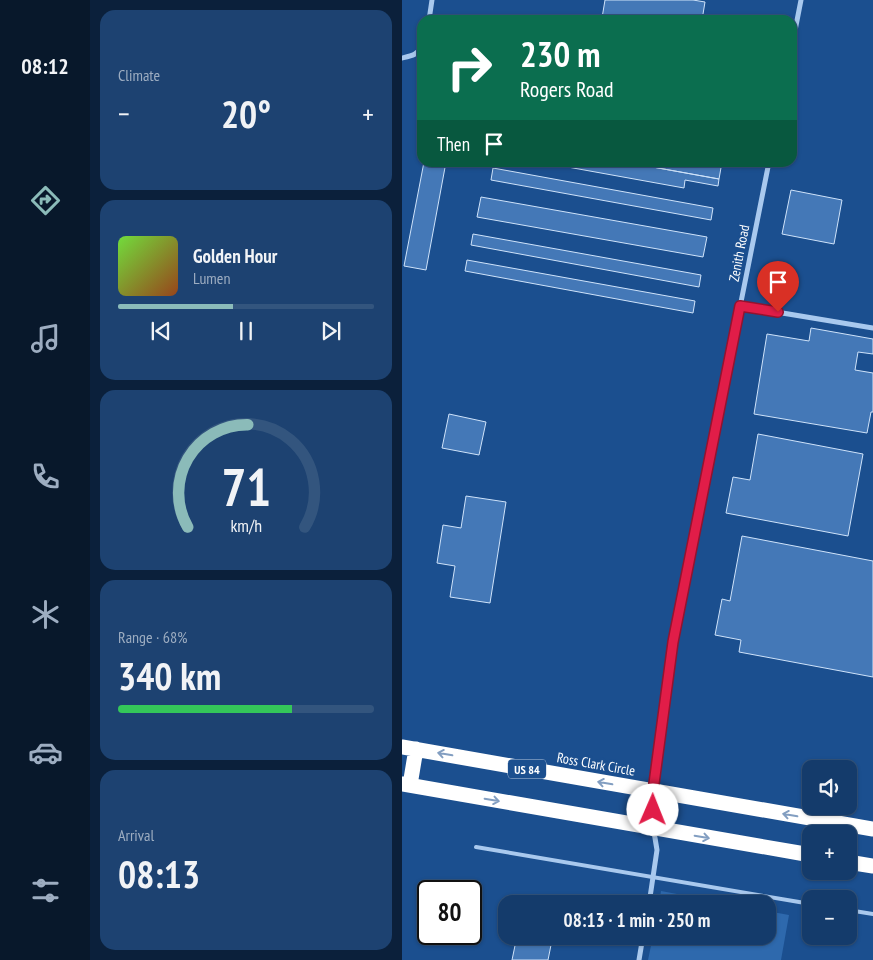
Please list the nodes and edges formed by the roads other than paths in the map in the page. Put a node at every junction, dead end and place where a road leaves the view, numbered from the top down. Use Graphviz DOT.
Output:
graph roads {
  1 [pos="432,0"];
  2 [pos="801,0"];
  3 [pos="429,15"];
  4 [pos="797,20"];
  5 [pos="417,53"];
  6 [pos="402,58"];
  7 [pos="768,167"];
  8 [pos="740,306"];
  9 [pos="872,328"];
  10 [pos="409,748"];
  11 [pos="406,784"];
  12 [pos="653,791"];
  13 [pos="654,829"];
  14 [pos="872,829"];
  15 [pos="476,847"];
  16 [pos="802,854"];
  17 [pos="857,864"];
  18 [pos="872,866"];
  19 [pos="653,877"];
  20 [pos="650,895"];
  21 [pos="802,902"];
  22 [pos="857,912"];
  23 [pos="872,914"];
  24 [pos="642,945"];
  25 [pos="639,960"];
  1 -- 3 [label="street"];
  2 -- 4 [label="street"];
  5 -- 6 [label="street"];
  7 -- 8 [label="street, Zenith Road"];
  8 -- 9 [label="street"];
  8 -- 12 [label="street, Zenith Road"];
  10 -- 11 [label="highway"];
  12 -- 10 [label="highway, Ross Clark Circle / US 84, one-way"];
  11 -- 13 [label="highway, one-way"];
  12 -- 13 [label="highway"];
  14 -- 12 [label="highway, Ross Clark Circle / US 84, one-way"];
  13 -- 16 [label="highway, one-way"];
  13 -- 19 [label="street"];
  15 -- 19 [label="lane"];
  17 -- 18 [label="highway"];
  19 -- 20 [label="street"];
  19 -- 21 [label="lane"];
  22 -- 23 [label="lane"];
  24 -- 25 [label="street"];
}
